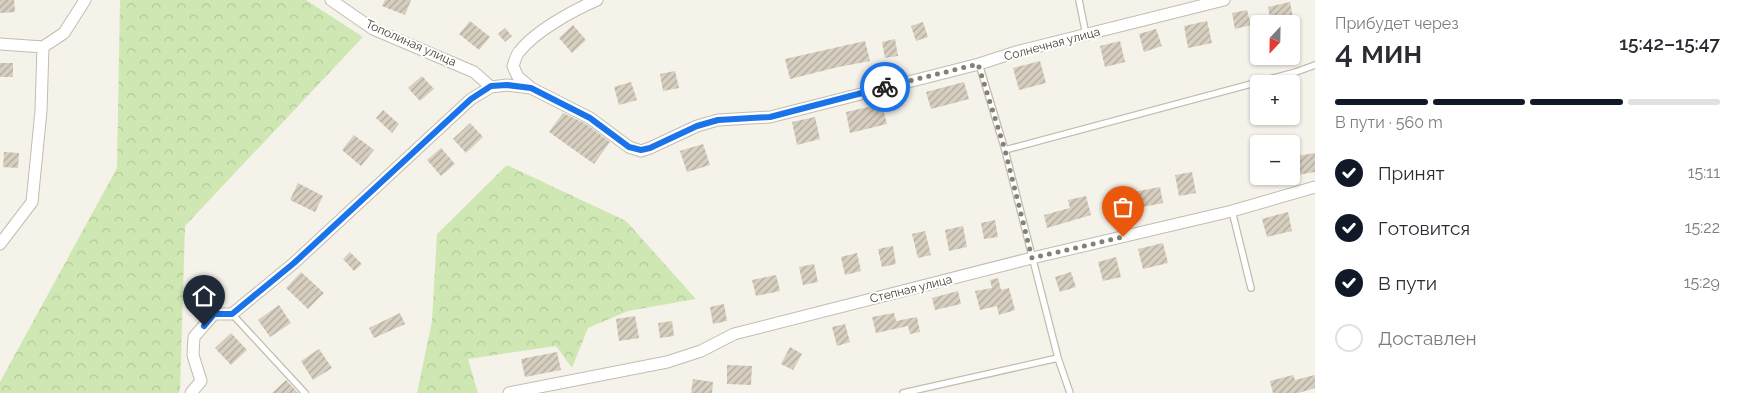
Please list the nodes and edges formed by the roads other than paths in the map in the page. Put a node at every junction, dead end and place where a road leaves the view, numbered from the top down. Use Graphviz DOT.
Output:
graph roads {
  1 [pos="84,0"];
  2 [pos="331,0"];
  3 [pos="597,0"];
  4 [pos="1079,0"];
  5 [pos="1224,0"];
  6 [pos="1198,3"];
  7 [pos="1086,35"];
  8 [pos="0,44"];
  9 [pos="43,47"];
  10 [pos="978,64"];
  11 [pos="1315,65"];
  12 [pos="491,86"];
  13 [pos="531,88"];
  14 [pos="1005,150"];
  15 [pos="1315,187"];
  16 [pos="1232,211"];
  17 [pos="0,244"];
  18 [pos="1032,258"];
  19 [pos="1251,288"];
  20 [pos="232,314"];
  21 [pos="1058,358"];
  22 [pos="191,393"];
  23 [pos="305,393"];
  24 [pos="510,393"];
  25 [pos="903,393"];
  26 [pos="1070,393"];
  1 -- 9 [label="street"];
  2 -- 12 [label="street, Тополиная улица"];
  3 -- 13 [label="street"];
  4 -- 7 [label="lane"];
  5 -- 6 [label="street, Солнечная улица"];
  6 -- 7 [label="street, Солнечная улица"];
  7 -- 10 [label="street, Солнечная улица"];
  8 -- 9 [label="street"];
  9 -- 17 [label="street"];
  10 -- 13 [label="street, Солнечная улица"];
  10 -- 14 [label="lane"];
  11 -- 14 [label="lane"];
  12 -- 13 [label="street, Солнечная улица"];
  12 -- 20 [label="street"];
  14 -- 18 [label="lane"];
  15 -- 16 [label="street, Степная улица"];
  16 -- 18 [label="street, Степная улица"];
  16 -- 19 [label="lane"];
  18 -- 21 [label="lane"];
  18 -- 24 [label="street, Степная улица"];
  20 -- 22 [label="street"];
  20 -- 23 [label="lane"];
  21 -- 25 [label="lane"];
  21 -- 26 [label="lane"];
}
